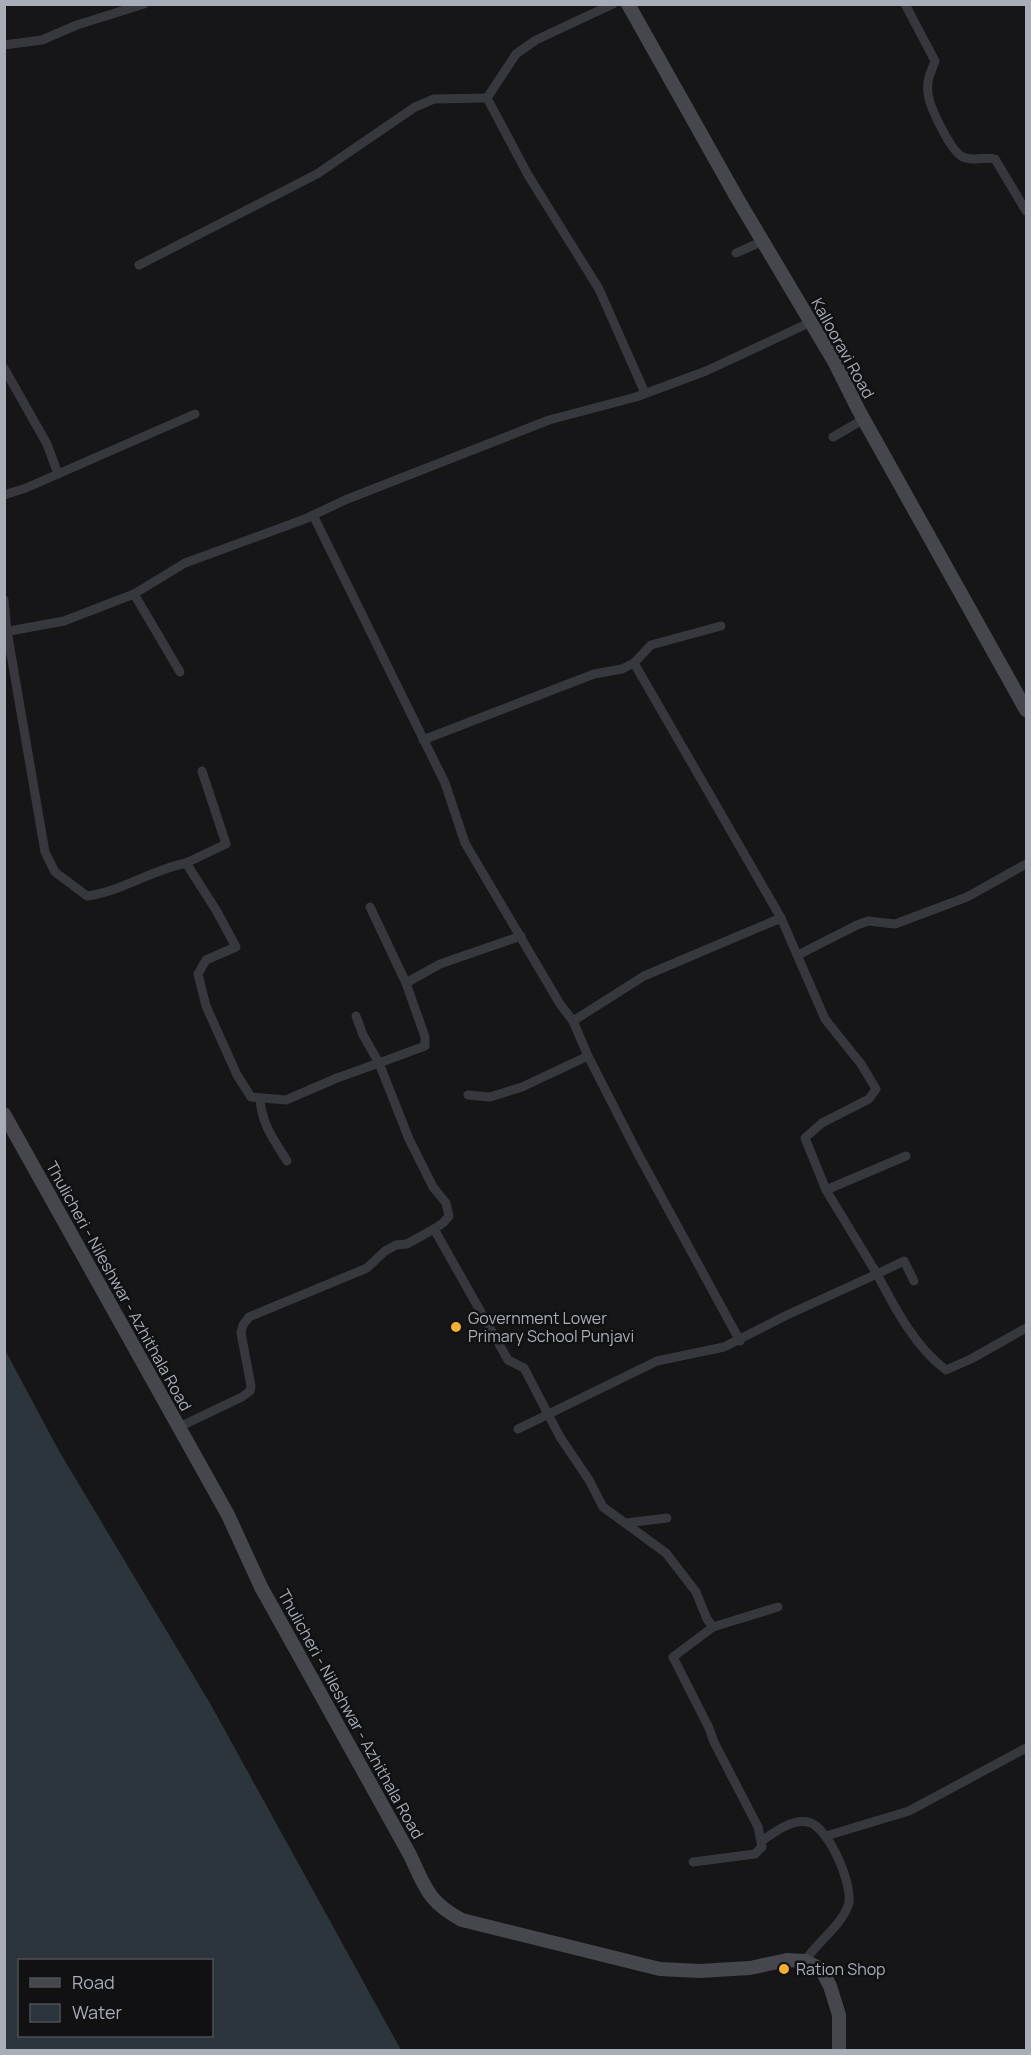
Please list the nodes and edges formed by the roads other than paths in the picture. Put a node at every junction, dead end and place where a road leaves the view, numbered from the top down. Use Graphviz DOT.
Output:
graph roads {
  1 [pos="144,4"];
  2 [pos="613,4"];
  3 [pos="628,4"];
  4 [pos="905,4"];
  5 [pos="4,45"];
  6 [pos="487,98"];
  7 [pos="1026,211"];
  8 [pos="763,241"];
  9 [pos="736,254"];
  10 [pos="139,265"];
  11 [pos="811,322"];
  12 [pos="4,368"];
  13 [pos="645,393"];
  14 [pos="195,414"];
  15 [pos="864,419"];
  16 [pos="833,437"];
  17 [pos="58,474"];
  18 [pos="4,495"];
  19 [pos="313,515"];
  20 [pos="134,594"];
  21 [pos="4,600"];
  22 [pos="721,626"];
  23 [pos="6,631"];
  24 [pos="634,663"];
  25 [pos="180,672"];
  26 [pos="1026,710"];
  27 [pos="423,740"];
  28 [pos="202,771"];
  29 [pos="186,863"];
  30 [pos="1026,864"];
  31 [pos="370,907"];
  32 [pos="781,918"];
  33 [pos="521,936"];
  34 [pos="798,955"];
  35 [pos="406,983"];
  36 [pos="356,1016"];
  37 [pos="573,1021"];
  38 [pos="588,1056"];
  39 [pos="379,1063"];
  40 [pos="468,1095"];
  41 [pos="260,1098"];
  42 [pos="4,1114"];
  43 [pos="906,1156"];
  44 [pos="287,1161"];
  45 [pos="826,1190"];
  46 [pos="434,1229"];
  47 [pos="877,1274"];
  48 [pos="914,1281"];
  49 [pos="1026,1328"];
  50 [pos="740,1341"];
  51 [pos="549,1414"];
  52 [pos="179,1427"];
  53 [pos="518,1429"];
  54 [pos="667,1518"];
  55 [pos="626,1523"];
  56 [pos="778,1607"];
  57 [pos="713,1627"];
  58 [pos="1026,1748"];
  59 [pos="826,1836"];
  60 [pos="762,1841"];
  61 [pos="693,1862"];
  62 [pos="805,1961"];
  63 [pos="840,2050"];
  1 -- 5 [label="street"];
  2 -- 6 [label="street"];
  3 -- 8 [label="main road, Kallooravi Road"];
  4 -- 7 [label="street"];
  6 -- 10 [label="street"];
  6 -- 13 [label="street"];
  8 -- 9 [label="street"];
  8 -- 11 [label="main road, Kallooravi Road"];
  11 -- 13 [label="street"];
  11 -- 15 [label="main road, Kallooravi Road"];
  12 -- 17 [label="street"];
  13 -- 19 [label="street"];
  14 -- 17 [label="street"];
  15 -- 16 [label="street"];
  15 -- 26 [label="main road, Kallooravi Road"];
  17 -- 18 [label="street"];
  19 -- 20 [label="street"];
  19 -- 27 [label="street"];
  20 -- 23 [label="street"];
  20 -- 25 [label="street"];
  21 -- 23 [label="street"];
  22 -- 24 [label="street"];
  23 -- 29 [label="street"];
  24 -- 27 [label="street"];
  24 -- 32 [label="street"];
  27 -- 33 [label="street"];
  28 -- 29 [label="street"];
  29 -- 41 [label="street"];
  30 -- 34 [label="street"];
  31 -- 35 [label="street"];
  32 -- 34 [label="street"];
  32 -- 37 [label="street"];
  33 -- 35 [label="street"];
  33 -- 37 [label="street"];
  34 -- 45 [label="street"];
  35 -- 39 [label="street"];
  36 -- 39 [label="street"];
  37 -- 38 [label="street"];
  38 -- 40 [label="street"];
  38 -- 50 [label="street"];
  39 -- 41 [label="street"];
  39 -- 46 [label="street"];
  41 -- 44 [label="street"];
  42 -- 52 [label="main road, Thulicheri - Nileshwar - Azhithala Road"];
  43 -- 45 [label="street"];
  45 -- 47 [label="street"];
  46 -- 51 [label="street"];
  46 -- 52 [label="street"];
  47 -- 48 [label="street"];
  47 -- 49 [label="street"];
  47 -- 50 [label="street"];
  50 -- 51 [label="street"];
  51 -- 53 [label="street"];
  51 -- 55 [label="street"];
  52 -- 62 [label="main road, Thulicheri - Nileshwar - Azhithala Road"];
  54 -- 55 [label="street"];
  55 -- 57 [label="street"];
  56 -- 57 [label="street"];
  57 -- 60 [label="street"];
  58 -- 59 [label="street"];
  59 -- 60 [label="street"];
  59 -- 62 [label="street"];
  60 -- 61 [label="street"];
  62 -- 63 [label="main road"];
}
